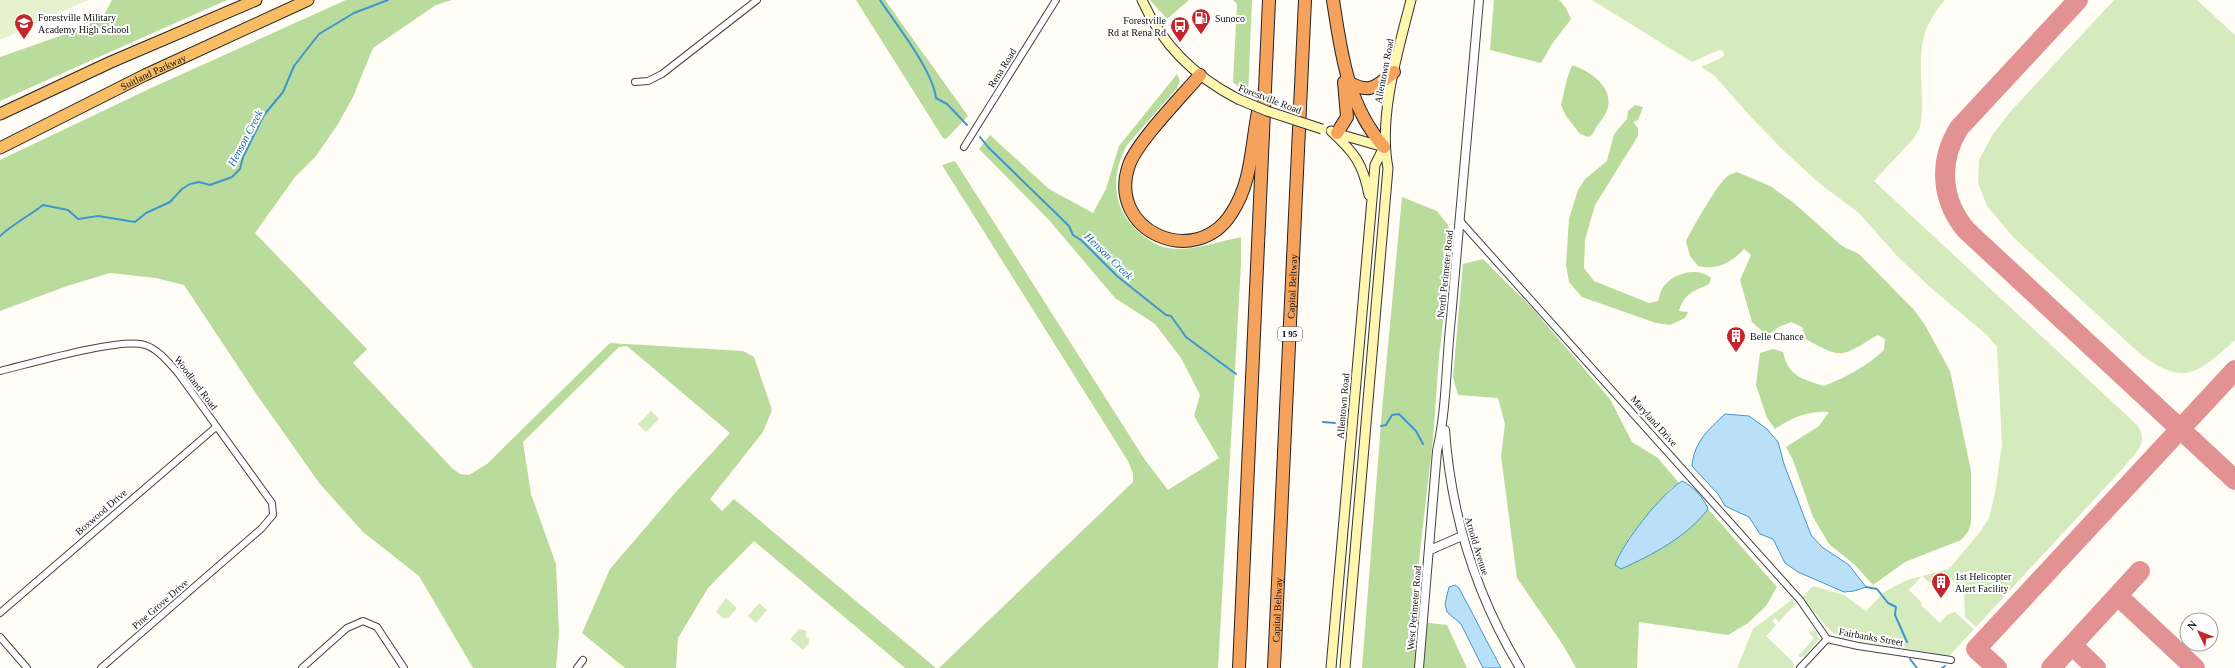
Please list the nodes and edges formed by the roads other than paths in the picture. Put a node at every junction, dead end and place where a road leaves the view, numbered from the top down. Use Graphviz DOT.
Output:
graph roads {
  1 [pos="256,0"];
  2 [pos="308,0"];
  3 [pos="757,0"];
  4 [pos="1056,0"];
  5 [pos="1142,0"];
  6 [pos="1269,0"];
  7 [pos="1305,0"];
  8 [pos="1333,0"];
  9 [pos="1411,0"];
  10 [pos="1478,0"];
  11 [pos="1394,72"];
  12 [pos="1200,75"];
  13 [pos="1346,77"];
  14 [pos="1266,78"];
  15 [pos="635,82"];
  16 [pos="0,114"];
  17 [pos="1330,131"];
  18 [pos="964,147"];
  19 [pos="1384,147"];
  20 [pos="0,148"];
  21 [pos="1371,206"];
  22 [pos="1461,222"];
  23 [pos="0,371"];
  24 [pos="1444,421"];
  25 [pos="216,427"];
  26 [pos="1462,536"];
  27 [pos="1342,542"];
  28 [pos="1355,543"];
  29 [pos="1430,550"];
  30 [pos="232,555"];
  31 [pos="0,613"];
  32 [pos="0,637"];
  33 [pos="1827,639"];
  34 [pos="583,660"];
  35 [pos="1952,660"];
  36 [pos="27,668"];
  37 [pos="101,668"];
  38 [pos="302,668"];
  39 [pos="404,668"];
  40 [pos="577,668"];
  41 [pos="1239,668"];
  42 [pos="1274,668"];
  43 [pos="1331,668"];
  44 [pos="1345,668"];
  45 [pos="1419,668"];
  46 [pos="1520,668"];
  47 [pos="1800,668"];
  1 -- 16 [label="highway"];
  2 -- 20 [label="highway, Suitland Parkway"];
  3 -- 15 [label="street"];
  4 -- 18 [label="street, Rena Road"];
  5 -- 12 [label="main road, Forestville Road"];
  6 -- 14 [label="highway"];
  7 -- 42 [label="highway, Capital Beltway / I 95"];
  8 -- 13 [label="highway"];
  9 -- 11 [label="main road, Allentown Road"];
  10 -- 22 [label="street, North Perimeter Road"];
  11 -- 13 [label="highway"];
  11 -- 19 [label="main road, Allentown Road"];
  12 -- 14 [label="highway"];
  12 -- 17 [label="main road, Forestville Road, bridge"];
  13 -- 17 [label="highway"];
  13 -- 19 [label="highway"];
  14 -- 41 [label="highway"];
  17 -- 19 [label="main road, Forestville Road"];
  17 -- 21 [label="main road"];
  19 -- 21 [label="main road, Allentown Road"];
  19 -- 28 [label="main road, Allentown Road"];
  21 -- 27 [label="main road, Allentown Road"];
  22 -- 24 [label="street, North Perimeter Road"];
  22 -- 33 [label="street, Maryland Drive"];
  23 -- 25 [label="street, Woodland Road"];
  24 -- 26 [label="street, Arnold Avenue"];
  24 -- 29 [label="street, North Perimeter Road"];
  25 -- 30 [label="street, Woodland Road"];
  25 -- 31 [label="street, Boxwood Drive"];
  26 -- 29 [label="street"];
  26 -- 46 [label="street, Arnold Avenue"];
  27 -- 28 [label="main road"];
  27 -- 43 [label="main road, Allentown Road"];
  28 -- 44 [label="main road, Allentown Road"];
  29 -- 45 [label="street, West Perimeter Road"];
  30 -- 37 [label="street, Pine Grove Drive"];
  32 -- 36 [label="street"];
  33 -- 35 [label="street, Fairbanks Street"];
  33 -- 47 [label="street, Fairbanks Street"];
  34 -- 40 [label="street"];
  38 -- 39 [label="street"];
}
